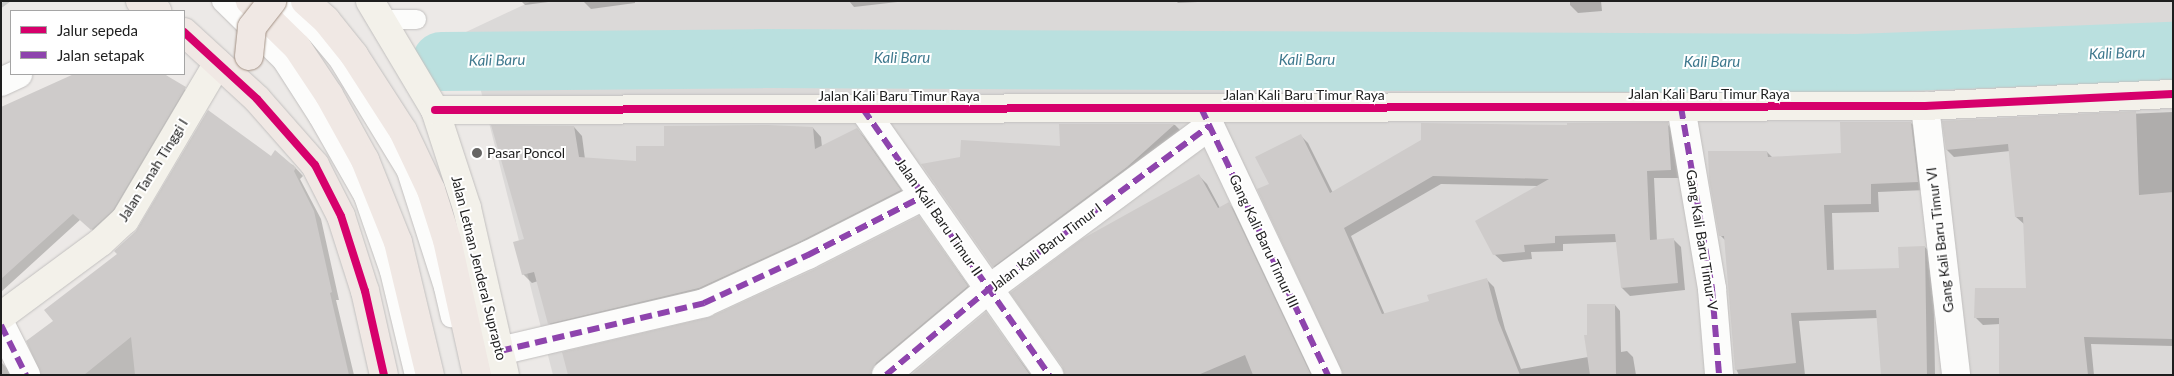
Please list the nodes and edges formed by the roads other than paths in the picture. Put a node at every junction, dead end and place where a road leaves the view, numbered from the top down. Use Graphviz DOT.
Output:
graph roads {
  1 [pos="221,1"];
  2 [pos="250,1"];
  3 [pos="272,1"];
  4 [pos="280,1"];
  5 [pos="306,1"];
  6 [pos="375,10"];
  7 [pos="416,19"];
  8 [pos="185,33"];
  9 [pos="218,63"];
  10 [pos="16,75"];
  11 [pos="1,82"];
  12 [pos="2173,94"];
  13 [pos="257,99"];
  14 [pos="1925,106"];
  15 [pos="1681,107"];
  16 [pos="863,109"];
  17 [pos="435,110"];
  18 [pos="1205,117"];
  19 [pos="924,196"];
  20 [pos="989,289"];
  21 [pos="1,316"];
  22 [pos="1,325"];
  23 [pos="502,363"];
  24 [pos="26,375"];
  25 [pos="384,375"];
  26 [pos="414,375"];
  27 [pos="430,375"];
  28 [pos="463,375"];
  29 [pos="477,375"];
  30 [pos="886,375"];
  31 [pos="1049,375"];
  32 [pos="1328,375"];
  33 [pos="1719,375"];
  34 [pos="1956,375"];
  1 -- 26 [label="lane"];
  2 -- 27 [label="main road"];
  3 -- 13 [label="main road, bridge"];
  4 -- 28 [label="lane"];
  5 -- 29 [label="main road, Jalan Letnan Jenderal Suprapto"];
  6 -- 7 [label="lane"];
  6 -- 17 [label="street, Jalan Letnan Jenderal Suprapto"];
  8 -- 9 [label="main road"];
  9 -- 13 [label="main road"];
  9 -- 21 [label="street, Jalan Tanah Tinggi I"];
  10 -- 11 [label="street"];
  12 -- 14 [label="street, Jalan Kali Baru Timur Raya"];
  13 -- 25 [label="main road"];
  14 -- 15 [label="street, Jalan Kali Baru Timur Raya"];
  14 -- 34 [label="street, Gang Kali Baru Timur VI"];
  15 -- 18 [label="street, Jalan Kali Baru Timur Raya"];
  15 -- 33 [label="street, Gang Kali Baru Timur V"];
  16 -- 17 [label="street, Jalan Kali Baru Timur Raya"];
  16 -- 18 [label="street, Jalan Kali Baru Timur Raya"];
  16 -- 19 [label="street, Jalan Kali Baru Timur II"];
  17 -- 23 [label="street, Jalan Letnan Jenderal Suprapto"];
  18 -- 20 [label="street, Jalan Kali Baru Timur I"];
  18 -- 32 [label="street, Gang Kali Baru Timur III"];
  19 -- 20 [label="street, Jalan Kali Baru Timur II"];
  19 -- 23 [label="street"];
  20 -- 30 [label="street, Jalan Kali Baru Timur I"];
  20 -- 31 [label="street, Jalan Kali Baru Timur II"];
  22 -- 24 [label="street"];
}
